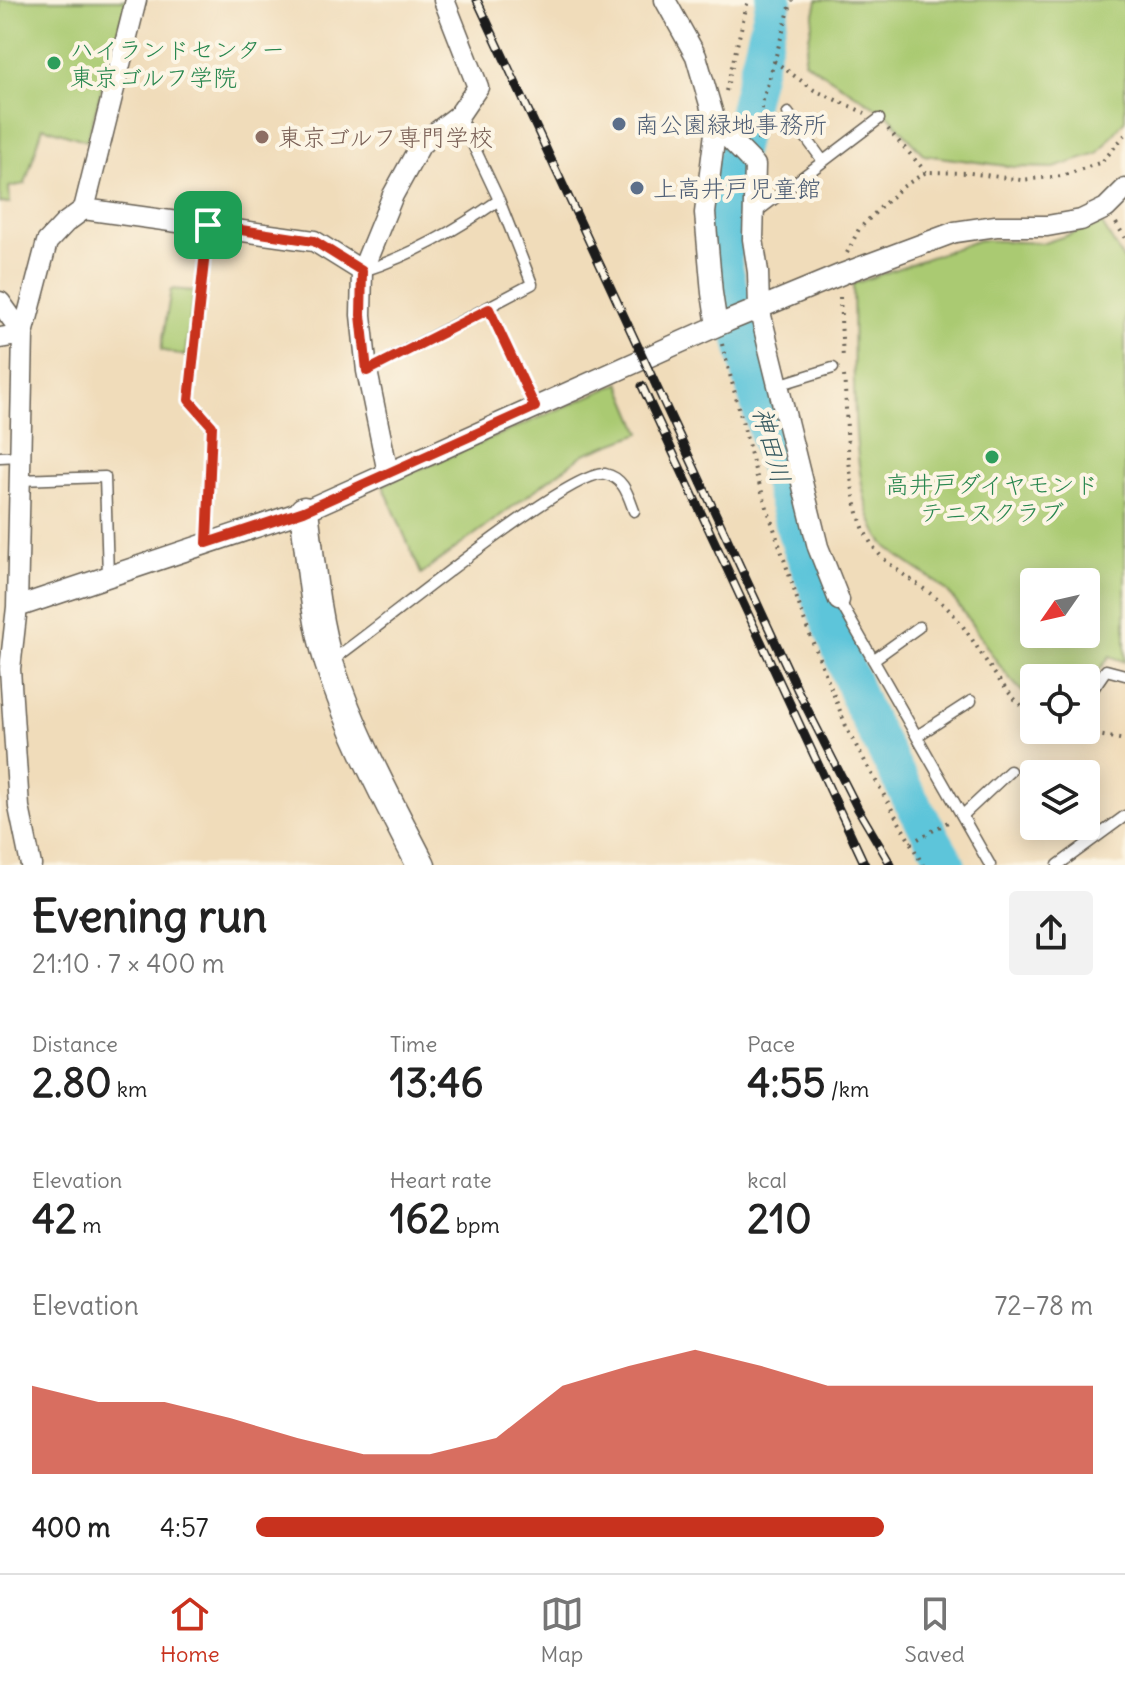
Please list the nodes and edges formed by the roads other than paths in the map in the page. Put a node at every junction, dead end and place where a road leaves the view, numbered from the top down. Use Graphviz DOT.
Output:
graph roads {
  1 [pos="136,0"];
  2 [pos="444,0"];
  3 [pos="665,0"];
  4 [pos="788,113"];
  5 [pos="459,115"];
  6 [pos="879,119"];
  7 [pos="722,130"];
  8 [pos="823,161"];
  9 [pos="1125,189"];
  10 [pos="499,200"];
  11 [pos="84,209"];
  12 [pos="753,215"];
  13 [pos="208,225"];
  14 [pos="362,271"];
  15 [pos="0,302"];
  16 [pos="489,309"];
  17 [pos="757,309"];
  18 [pos="723,323"];
  19 [pos="23,334"];
  20 [pos="0,338"];
  21 [pos="833,368"];
  22 [pos="367,371"];
  23 [pos="778,385"];
  24 [pos="535,407"];
  25 [pos="10,456"];
  26 [pos="388,473"];
  27 [pos="20,480"];
  28 [pos="304,511"];
  29 [pos="634,511"];
  30 [pos="207,543"];
  31 [pos="108,576"];
  32 [pos="839,600"];
  33 [pos="17,607"];
  34 [pos="919,627"];
  35 [pos="873,660"];
  36 [pos="329,662"];
  37 [pos="5,670"];
  38 [pos="1125,675"];
  39 [pos="1100,679"];
  40 [pos="971,701"];
  41 [pos="917,736"];
  42 [pos="1010,771"];
  43 [pos="962,816"];
  44 [pos="1125,816"];
  45 [pos="31,865"];
  46 [pos="421,865"];
  47 [pos="990,865"];
  48 [pos="1058,865"];
  1 -- 11 [label="street"];
  2 -- 5 [label="street"];
  3 -- 7 [label="street"];
  4 -- 8 [label="lane"];
  5 -- 10 [label="lane"];
  5 -- 14 [label="street"];
  6 -- 8 [label="lane"];
  7 -- 12 [label="street"];
  7 -- 18 [label="street"];
  8 -- 12 [label="lane"];
  9 -- 17 [label="street"];
  10 -- 14 [label="lane"];
  10 -- 16 [label="lane"];
  11 -- 13 [label="street"];
  11 -- 19 [label="street"];
  12 -- 17 [label="street"];
  13 -- 14 [label="street"];
  13 -- 30 [label="lane"];
  14 -- 22 [label="street"];
  15 -- 19 [label="street"];
  16 -- 22 [label="lane"];
  16 -- 24 [label="lane"];
  17 -- 18 [label="street"];
  17 -- 23 [label="street"];
  18 -- 24 [label="street"];
  19 -- 20 [label="street"];
  19 -- 25 [label="street"];
  21 -- 23 [label="lane"];
  22 -- 26 [label="street"];
  23 -- 32 [label="street"];
  24 -- 26 [label="street"];
  25 -- 27 [label="street"];
  26 -- 28 [label="street"];
  27 -- 31 [label="lane"];
  27 -- 33 [label="street"];
  28 -- 30 [label="street"];
  28 -- 36 [label="street"];
  29 -- 36 [label="lane"];
  30 -- 31 [label="street"];
  31 -- 33 [label="street"];
  32 -- 35 [label="lane"];
  33 -- 37 [label="street"];
  34 -- 35 [label="lane"];
  35 -- 41 [label="lane"];
  36 -- 46 [label="street"];
  37 -- 45 [label="street"];
  38 -- 39 [label="lane"];
  40 -- 41 [label="lane"];
  41 -- 43 [label="lane"];
  42 -- 43 [label="lane"];
  43 -- 47 [label="lane"];
  44 -- 48 [label="lane"];
}
